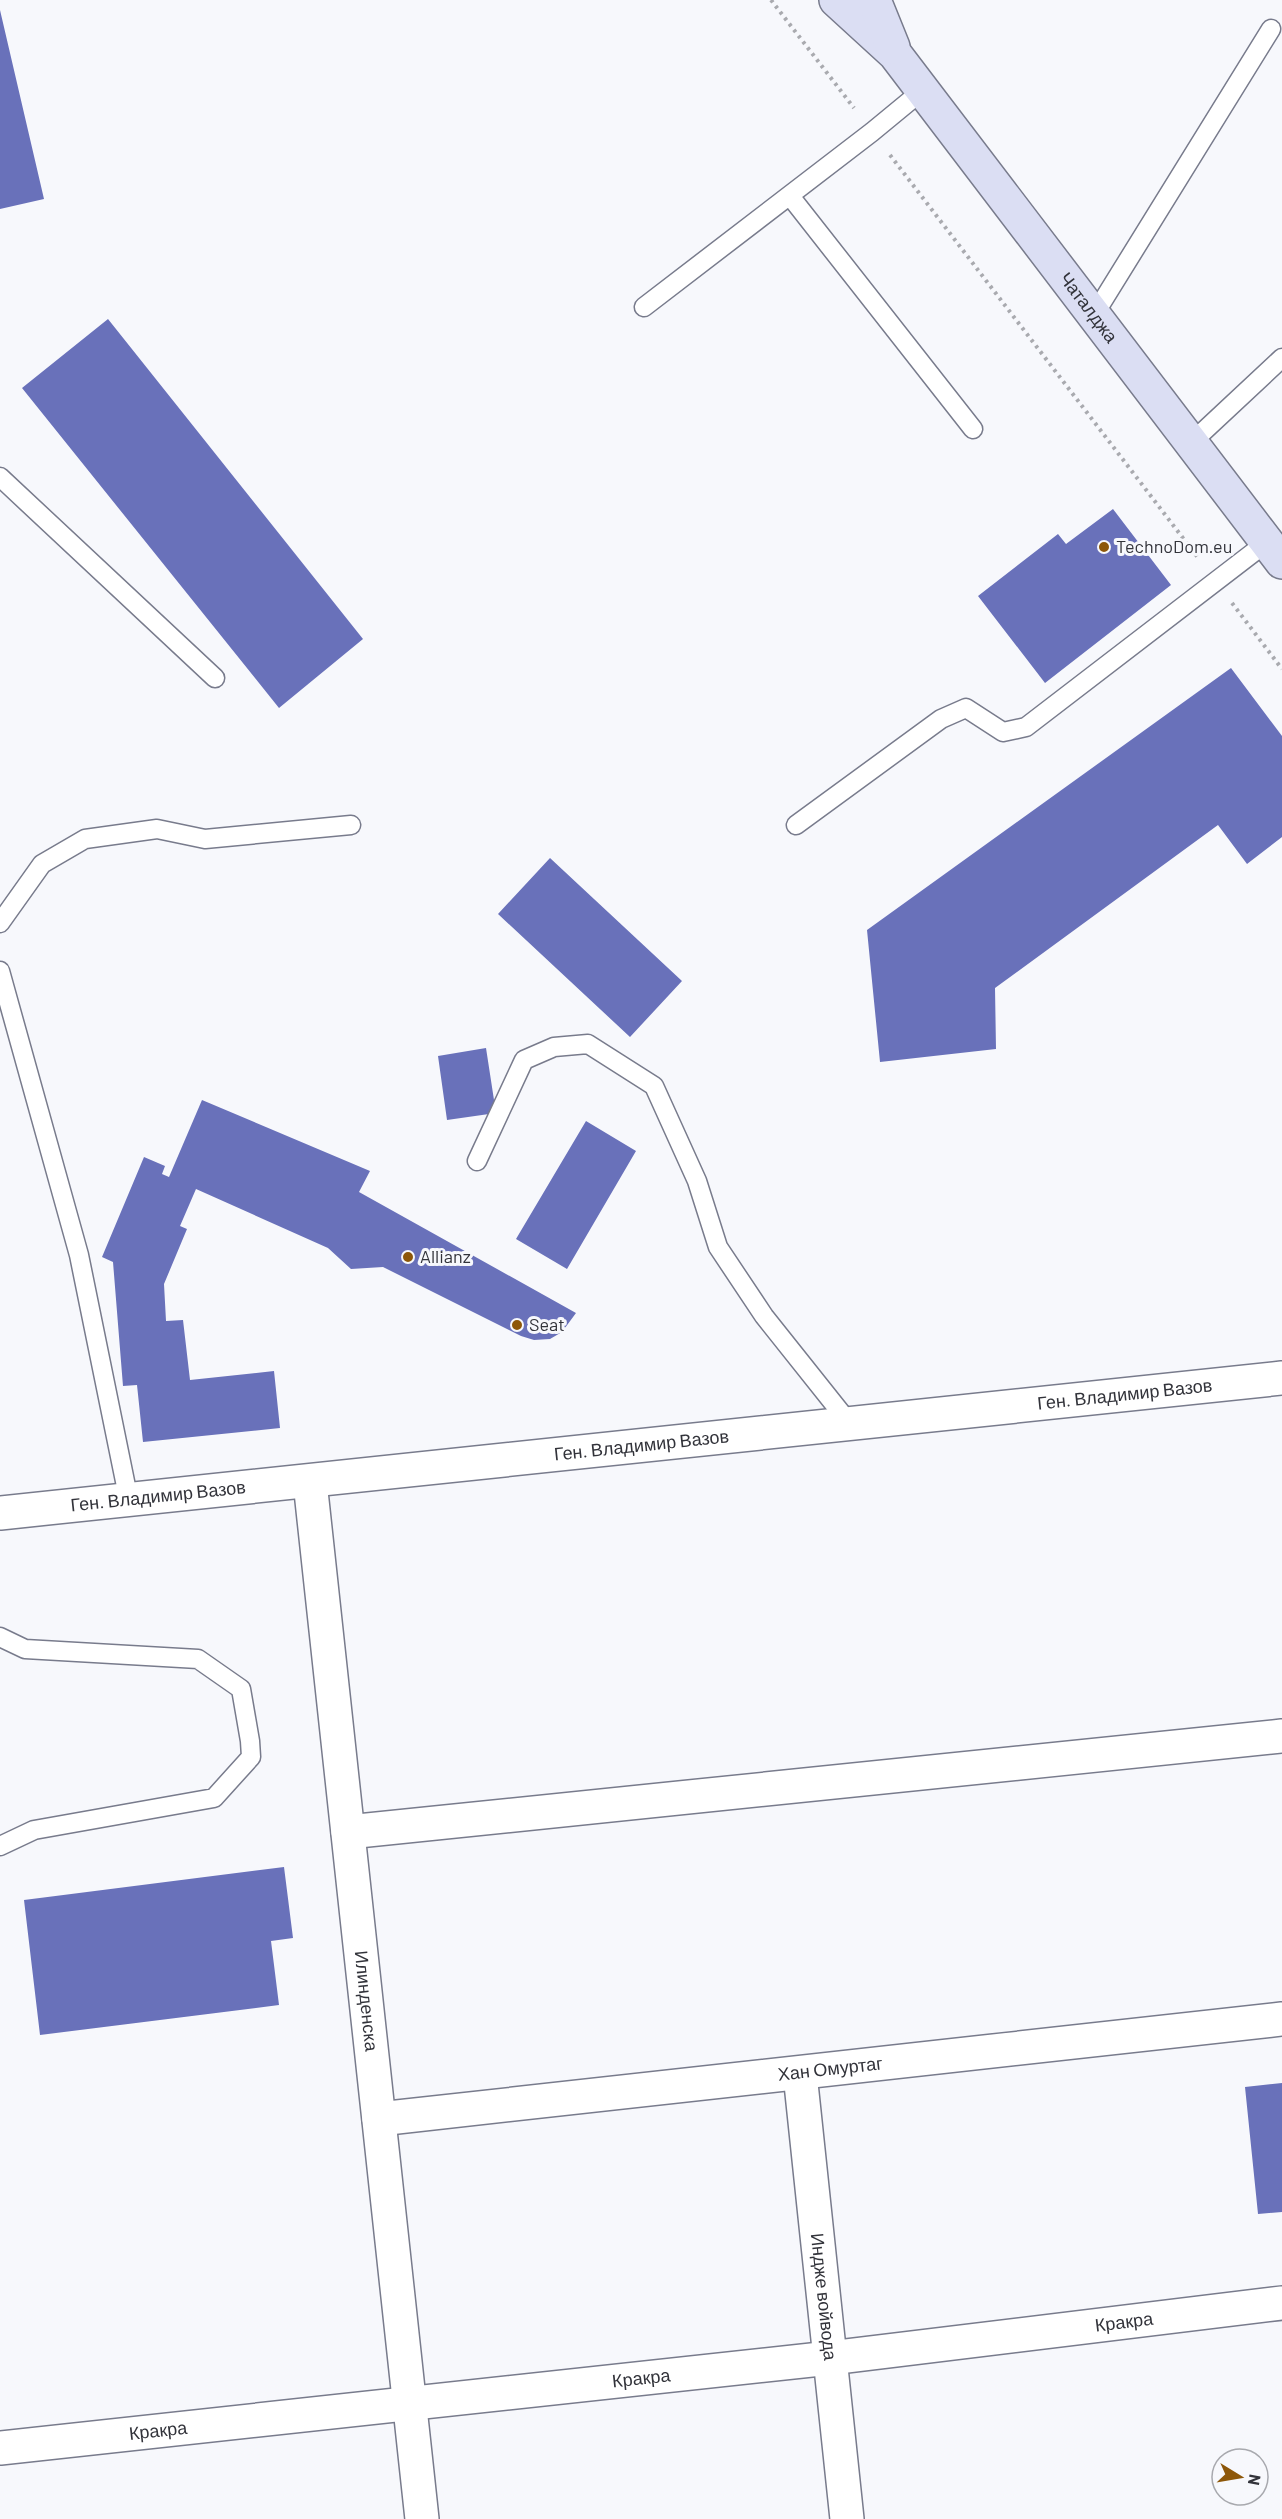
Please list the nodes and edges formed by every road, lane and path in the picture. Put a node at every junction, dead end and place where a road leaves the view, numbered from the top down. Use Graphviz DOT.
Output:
graph roads {
  1 [pos="771,0"];
  2 [pos="836,0"];
  3 [pos="874,0"];
  4 [pos="1271,28"];
  5 [pos="896,54"];
  6 [pos="923,90"];
  7 [pos="872,132"];
  8 [pos="790,196"];
  9 [pos="644,307"];
  10 [pos="1094,315"];
  11 [pos="1282,358"];
  12 [pos="973,429"];
  13 [pos="1191,443"];
  14 [pos="0,477"];
  15 [pos="1274,552"];
  16 [pos="1216,582"];
  17 [pos="1282,669"];
  18 [pos="215,678"];
  19 [pos="351,825"];
  20 [pos="796,825"];
  21 [pos="0,923"];
  22 [pos="0,971"];
  23 [pos="477,1161"];
  24 [pos="1276,1372"];
  25 [pos="850,1424"];
  26 [pos="310,1482"];
  27 [pos="129,1501"];
  28 [pos="0,1513"];
  29 [pos="0,1637"];
  30 [pos="1282,1736"];
  31 [pos="348,1832"];
  32 [pos="0,1846"];
  33 [pos="1282,2019"];
  34 [pos="800,2074"];
  35 [pos="379,2119"];
  36 [pos="1282,2302"];
  37 [pos="830,2358"];
  38 [pos="409,2404"];
  39 [pos="0,2448"];
  40 [pos="422,2519"];
  41 [pos="847,2519"];
  1 -- 7 [label="path"];
  2 -- 5 [label="main road, Чаталджа"];
  3 -- 5 [label="main road, Чаталджа"];
  4 -- 10 [label="lane"];
  5 -- 6 [label="main road, Чаталджа"];
  6 -- 7 [label="lane"];
  6 -- 10 [label="main road, Чаталджа"];
  7 -- 8 [label="lane"];
  7 -- 16 [label="path"];
  8 -- 9 [label="lane"];
  8 -- 12 [label="lane"];
  10 -- 13 [label="main road, Чаталджа"];
  11 -- 13 [label="lane"];
  13 -- 15 [label="main road, Чаталджа"];
  14 -- 18 [label="lane"];
  15 -- 16 [label="lane"];
  16 -- 17 [label="path"];
  16 -- 20 [label="lane"];
  19 -- 21 [label="lane"];
  22 -- 27 [label="lane"];
  23 -- 25 [label="lane"];
  24 -- 25 [label="street, Ген. Владимир Вазов"];
  25 -- 26 [label="street, Ген. Владимир Вазов"];
  26 -- 27 [label="street, Ген. Владимир Вазов"];
  26 -- 31 [label="street, Илинденска"];
  27 -- 28 [label="street, Ген. Владимир Вазов"];
  29 -- 32 [label="lane"];
  30 -- 31 [label="street"];
  31 -- 35 [label="street, Илинденска"];
  33 -- 34 [label="street, Хан Омуртаг"];
  34 -- 35 [label="street, Хан Омуртаг"];
  34 -- 37 [label="street, Индже войвода"];
  35 -- 38 [label="street, Илинденска"];
  36 -- 37 [label="street, Кракра"];
  37 -- 38 [label="street, Кракра"];
  37 -- 41 [label="street, Индже войвода"];
  38 -- 39 [label="street, Кракра"];
  38 -- 40 [label="street, Илинденска"];
}
